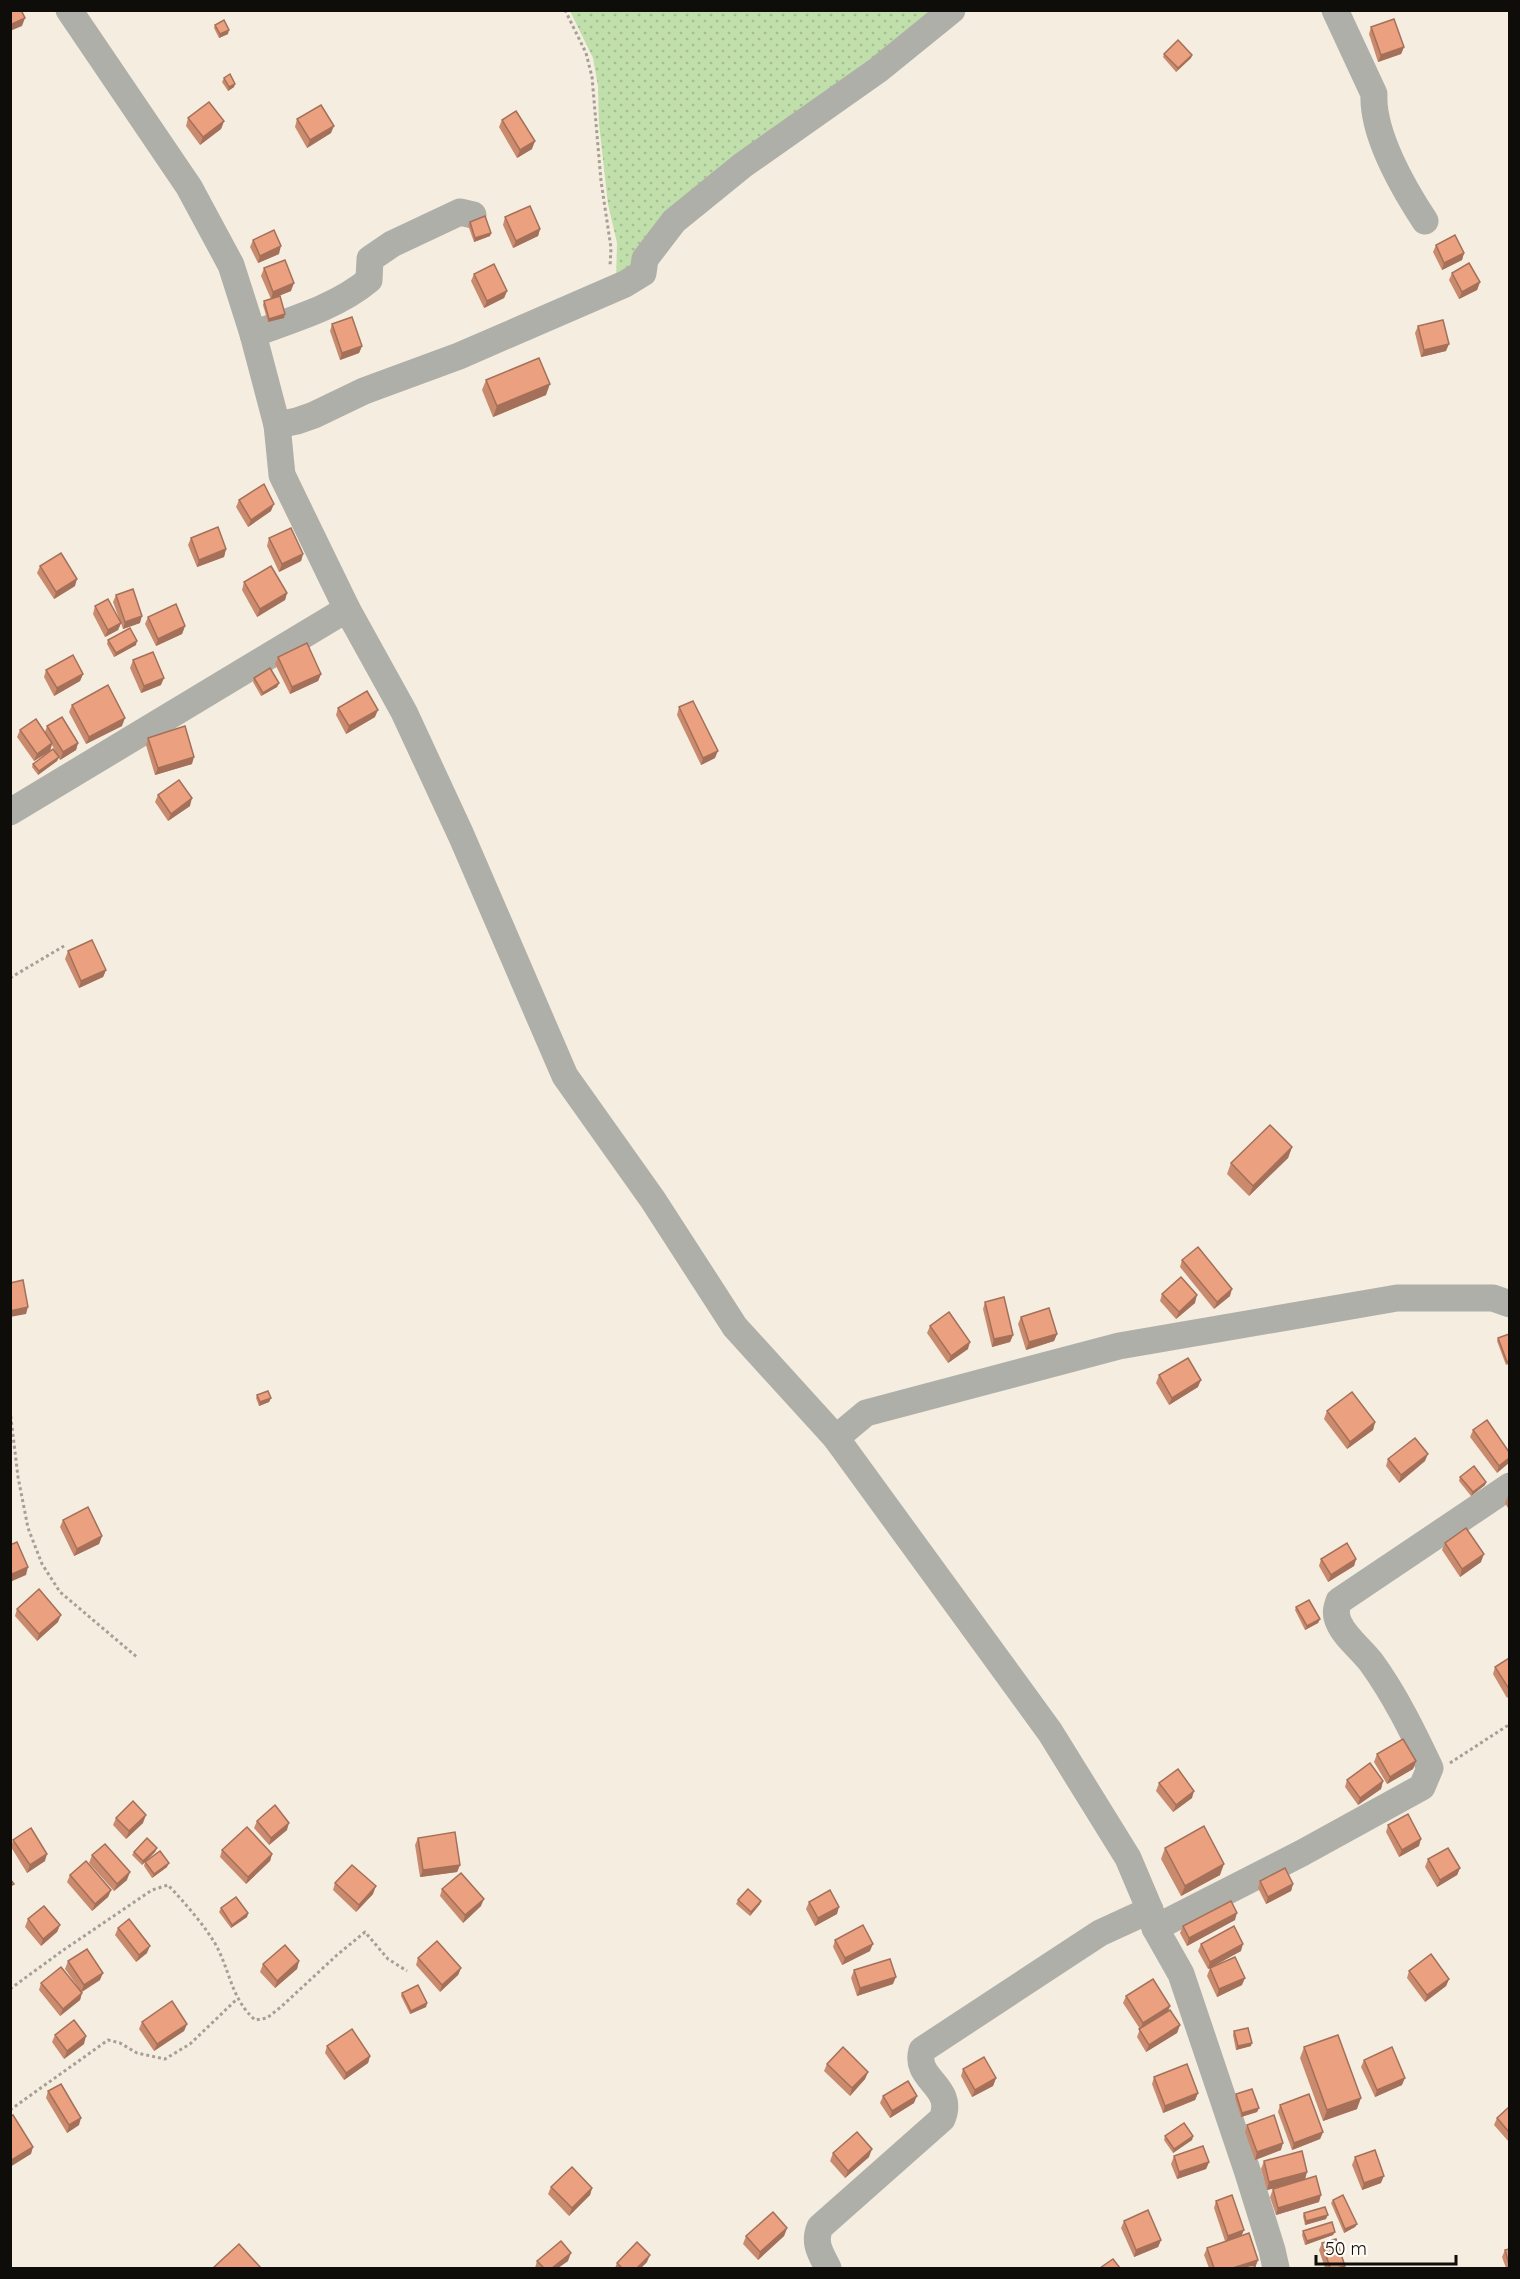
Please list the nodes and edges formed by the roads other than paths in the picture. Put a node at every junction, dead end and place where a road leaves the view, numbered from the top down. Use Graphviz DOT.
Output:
graph roads {
  1 [pos="69,10"];
  2 [pos="952,10"];
  3 [pos="1335,10"];
  4 [pos="472,216"];
  5 [pos="1425,221"];
  6 [pos="253,334"];
  7 [pos="277,425"];
  8 [pos="347,609"];
  9 [pos="10,812"];
  10 [pos="1509,1304"];
  11 [pos="836,1438"];
  12 [pos="1509,1486"];
  13 [pos="1152,1919"];
  14 [pos="828,2268"];
  15 [pos="1276,2268"];
  1 -- 6 [label="street"];
  2 -- 7 [label="street"];
  3 -- 5 [label="street"];
  4 -- 6 [label="street"];
  6 -- 7 [label="street"];
  7 -- 8 [label="street"];
  8 -- 9 [label="street"];
  8 -- 11 [label="street"];
  10 -- 11 [label="street"];
  11 -- 13 [label="street"];
  12 -- 13 [label="street"];
  13 -- 14 [label="street"];
  13 -- 15 [label="street"];
}
